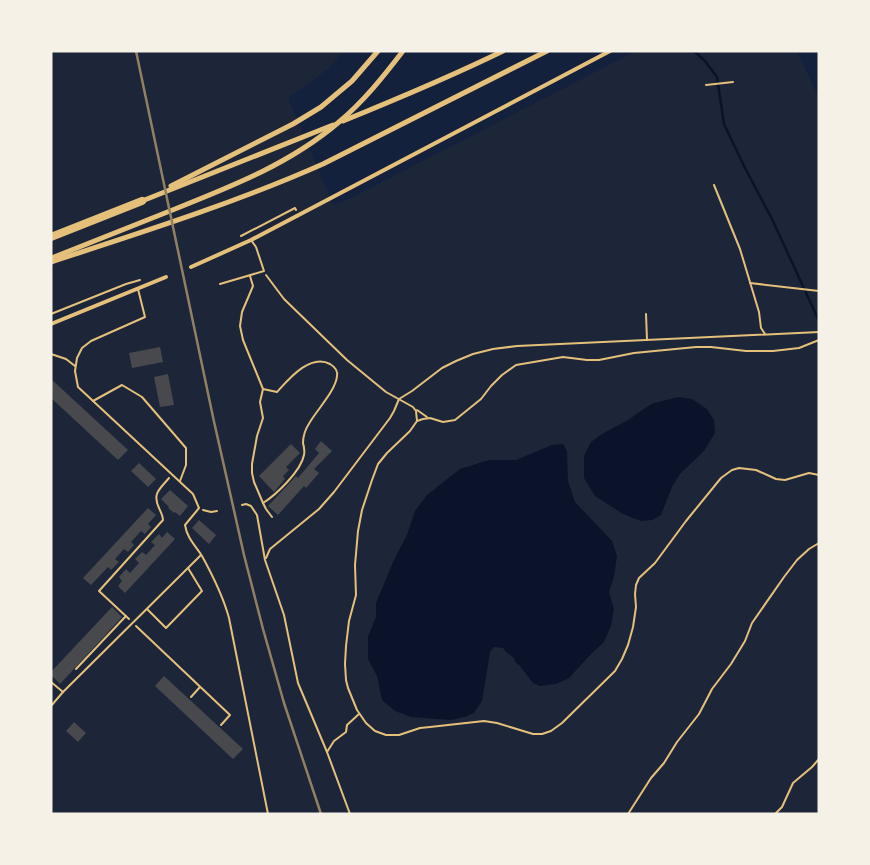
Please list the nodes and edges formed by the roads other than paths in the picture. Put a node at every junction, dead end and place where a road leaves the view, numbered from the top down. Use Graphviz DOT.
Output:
graph roads {
  1 [pos="378,51"];
  2 [pos="403,51"];
  3 [pos="503,51"];
  4 [pos="547,51"];
  5 [pos="610,51"];
  6 [pos="339,122"];
  7 [pos="142,201"];
  8 [pos="51,237"];
  9 [pos="251,240"];
  10 [pos="51,260"];
  11 [pos="191,267"];
  12 [pos="250,276"];
  13 [pos="166,278"];
  14 [pos="220,284"];
  15 [pos="138,289"];
  16 [pos="51,324"];
  17 [pos="51,354"];
  18 [pos="75,366"];
  19 [pos="263,389"];
  20 [pos="93,401"];
  21 [pos="180,482"];
  22 [pos="263,503"];
  23 [pos="272,517"];
  24 [pos="201,555"];
  25 [pos="188,568"];
  26 [pos="147,609"];
  27 [pos="51,682"];
  28 [pos="63,692"];
  29 [pos="51,706"];
  30 [pos="268,814"];
  1 -- 7 [label="street"];
  2 -- 6 [label="street"];
  3 -- 6 [label="street"];
  4 -- 10 [label="street"];
  5 -- 9 [label="street"];
  6 -- 7 [label="street"];
  6 -- 10 [label="street"];
  7 -- 8 [label="highway"];
  9 -- 11 [label="street"];
  9 -- 12 [label="lane"];
  12 -- 14 [label="lane"];
  12 -- 19 [label="lane"];
  13 -- 15 [label="street"];
  15 -- 16 [label="street"];
  15 -- 18 [label="lane"];
  17 -- 18 [label="lane"];
  18 -- 20 [label="lane"];
  19 -- 22 [label="lane"];
  19 -- 22 [label="lane"];
  20 -- 21 [label="lane"];
  20 -- 21 [label="lane"];
  21 -- 24 [label="lane"];
  22 -- 23 [label="lane"];
  24 -- 25 [label="lane"];
  24 -- 30 [label="lane"];
  25 -- 26 [label="lane"];
  25 -- 26 [label="lane"];
  26 -- 28 [label="lane"];
  27 -- 28 [label="lane"];
  28 -- 29 [label="lane"];
}
